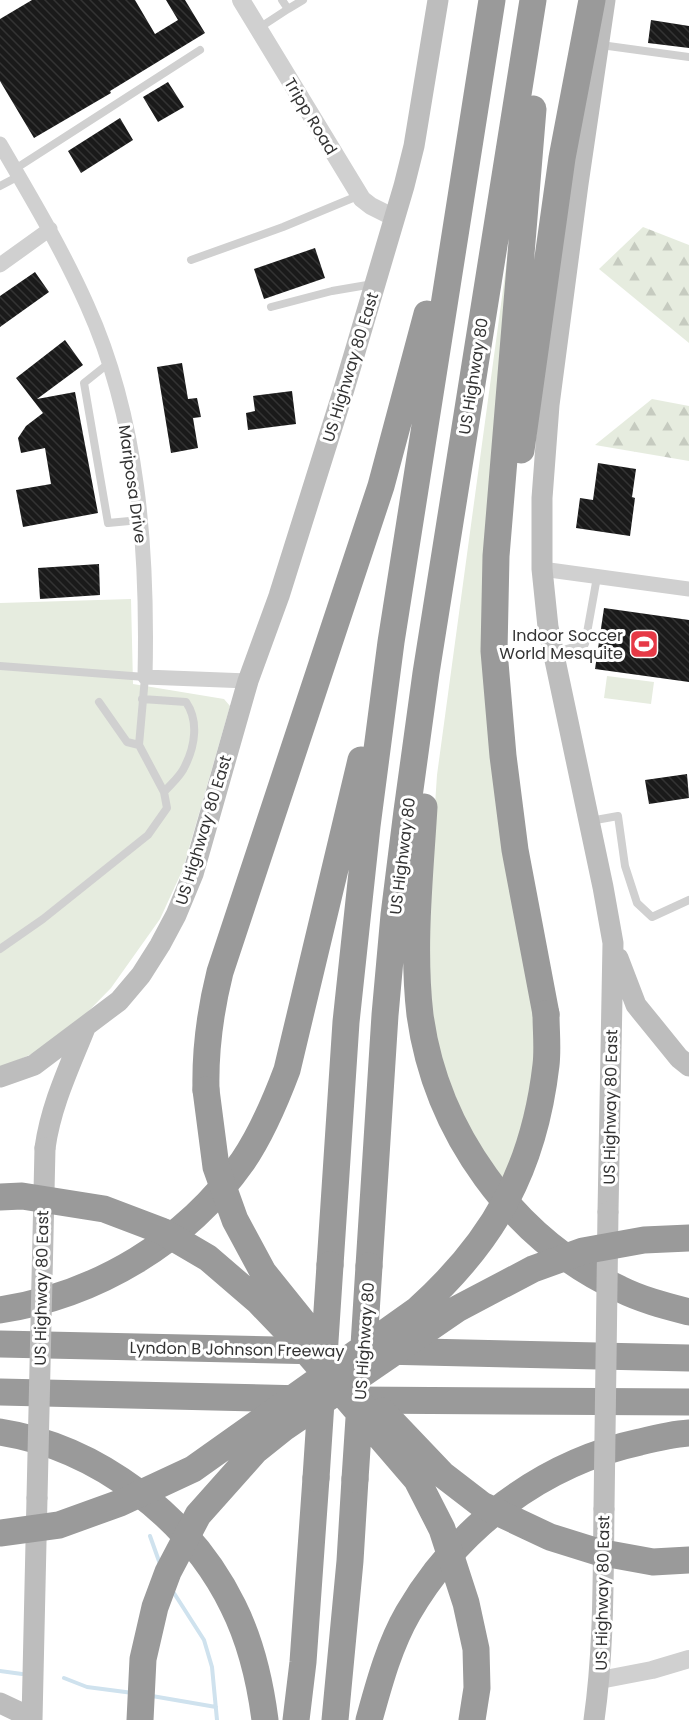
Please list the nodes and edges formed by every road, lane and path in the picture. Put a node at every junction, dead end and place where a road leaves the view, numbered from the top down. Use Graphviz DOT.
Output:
graph roads {
  1 [pos="241,0"];
  2 [pos="282,0"];
  3 [pos="303,0"];
  4 [pos="438,0"];
  5 [pos="492,0"];
  6 [pos="534,0"];
  7 [pos="545,0"];
  8 [pos="592,0"];
  9 [pos="605,0"];
  10 [pos="288,9"];
  11 [pos="258,28"];
  12 [pos="599,44"];
  13 [pos="200,50"];
  14 [pos="689,57"];
  15 [pos="0,144"];
  16 [pos="466,167"];
  17 [pos="17,172"];
  18 [pos="0,186"];
  19 [pos="360,195"];
  20 [pos="395,218"];
  21 [pos="50,229"];
  22 [pos="191,260"];
  23 [pos="0,265"];
  24 [pos="375,284"];
  25 [pos="272,307"];
  26 [pos="109,363"];
  27 [pos="140,520"];
  28 [pos="542,569"];
  29 [pos="597,577"];
  30 [pos="689,589"];
  31 [pos="391,642"];
  32 [pos="553,652"];
  33 [pos="0,666"];
  34 [pos="426,673"];
  35 [pos="145,676"];
  36 [pos="248,681"];
  37 [pos="142,699"];
  38 [pos="99,702"];
  39 [pos="500,708"];
  40 [pos="139,745"];
  41 [pos="164,792"];
  42 [pos="588,821"];
  43 [pos="689,900"];
  44 [pos="613,943"];
  45 [pos="0,949"];
  46 [pos="86,1028"];
  47 [pos="689,1066"];
  48 [pos="0,1077"];
  49 [pos="0,1197"];
  50 [pos="689,1238"];
  51 [pos="0,1310"];
  52 [pos="689,1312"];
  53 [pos="0,1344"];
  54 [pos="689,1358"];
  55 [pos="0,1392"];
  56 [pos="689,1402"];
  57 [pos="0,1432"];
  58 [pos="689,1433"];
  59 [pos="0,1533"];
  60 [pos="689,1560"];
  61 [pos="689,1659"];
  62 [pos="600,1680"];
  63 [pos="0,1704"];
  64 [pos="32,1719"];
  65 [pos="141,1720"];
  66 [pos="265,1720"];
  67 [pos="296,1720"];
  68 [pos="335,1720"];
  69 [pos="369,1720"];
  70 [pos="472,1720"];
  71 [pos="594,1720"];
  1 -- 11 [label="street, Tripp Road"];
  2 -- 10 [label="lane"];
  3 -- 10 [label="lane"];
  4 -- 20 [label="main road, US Highway 80 East"];
  5 -- 16 [label="highway"];
  6 -- 34 [label="highway, US Highway 80"];
  7 -- 39 [label="highway"];
  8 -- 39 [label="highway"];
  9 -- 12 [label="main road, US Highway 80 East"];
  10 -- 11 [label="lane"];
  11 -- 19 [label="street, Tripp Road"];
  12 -- 14 [label="lane"];
  12 -- 28 [label="main road, US Highway 80 East"];
  13 -- 17 [label="lane"];
  15 -- 17 [label="street, Mariposa Drive"];
  16 -- 31 [label="highway"];
  16 -- 60 [label="highway, bridge"];
  17 -- 18 [label="lane"];
  17 -- 21 [label="street, Mariposa Drive"];
  19 -- 20 [label="street, Tripp Road"];
  19 -- 22 [label="lane"];
  20 -- 24 [label="main road, US Highway 80 East"];
  21 -- 23 [label="street"];
  21 -- 26 [label="street, Mariposa Drive"];
  24 -- 25 [label="lane"];
  24 -- 36 [label="main road, US Highway 80 East"];
  26 -- 27 [label="street, Mariposa Drive"];
  26 -- 27 [label="lane"];
  27 -- 35 [label="street, Mariposa Drive"];
  28 -- 29 [label="street"];
  28 -- 32 [label="main road, US Highway 80 East"];
  29 -- 30 [label="street"];
  29 -- 32 [label="lane"];
  31 -- 51 [label="highway"];
  31 -- 67 [label="highway, bridge"];
  32 -- 42 [label="main road, US Highway 80 East"];
  33 -- 35 [label="lane"];
  34 -- 52 [label="highway"];
  34 -- 68 [label="highway, US Highway 80, bridge"];
  35 -- 36 [label="street"];
  35 -- 37 [label="lane"];
  36 -- 46 [label="main road, US Highway 80 East"];
  37 -- 40 [label="lane"];
  37 -- 41 [label="lane"];
  38 -- 40 [label="lane"];
  39 -- 59 [label="highway, bridge"];
  40 -- 41 [label="lane"];
  41 -- 45 [label="lane"];
  42 -- 43 [label="lane"];
  42 -- 44 [label="main road, US Highway 80 East"];
  44 -- 47 [label="main road"];
  44 -- 62 [label="main road, US Highway 80 East, bridge"];
  46 -- 48 [label="main road"];
  46 -- 64 [label="main road, US Highway 80 East, bridge"];
  49 -- 70 [label="highway, bridge"];
  50 -- 65 [label="highway, bridge"];
  53 -- 54 [label="highway, Lyndon B Johnson Freeway"];
  55 -- 56 [label="highway"];
  57 -- 66 [label="highway"];
  58 -- 69 [label="highway"];
  61 -- 62 [label="street"];
  62 -- 71 [label="main road, US Highway 80 East"];
  63 -- 64 [label="main road"];
}
